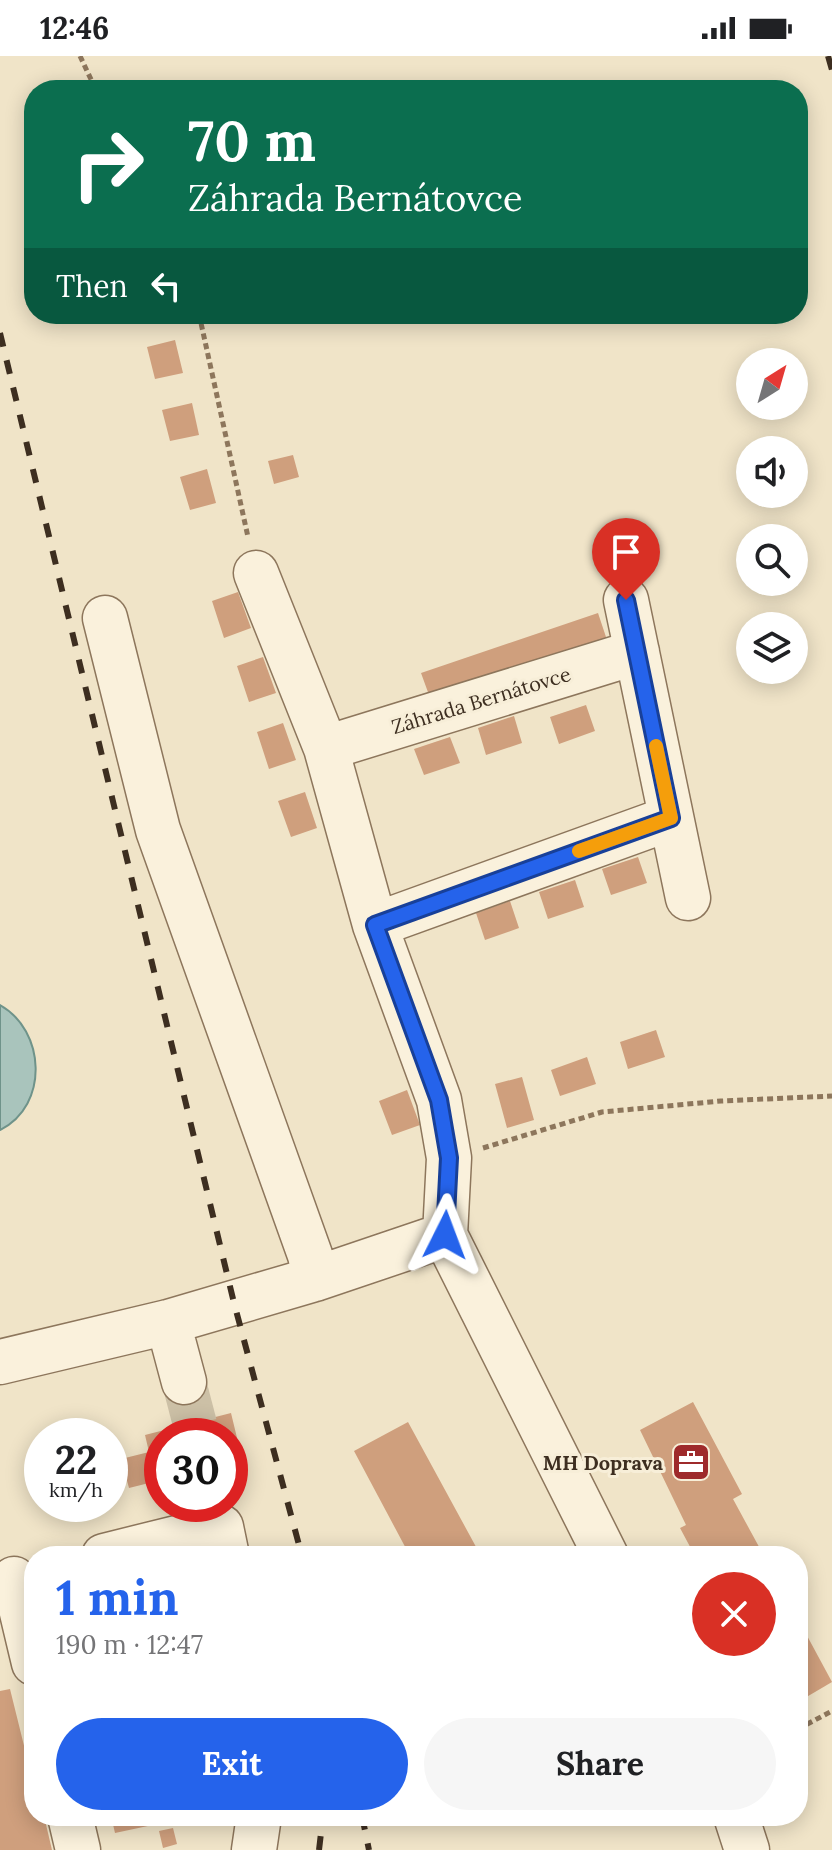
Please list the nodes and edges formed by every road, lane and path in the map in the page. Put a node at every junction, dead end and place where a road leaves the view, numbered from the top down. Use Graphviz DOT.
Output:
graph roads {
  1 [pos="80,56"];
  2 [pos="91,80"];
  3 [pos="201,324"];
  4 [pos="256,573"];
  5 [pos="626,600"];
  6 [pos="105,618"];
  7 [pos="637,652"];
  8 [pos="326,748"];
  9 [pos="671,818"];
  10 [pos="688,898"];
  11 [pos="375,925"];
  12 [pos="832,1096"];
  13 [pos="449,1158"];
  14 [pos="445,1235"];
  15 [pos="315,1279"];
  16 [pos="168,1322"];
  17 [pos="0,1362"];
  18 [pos="184,1382"];
  19 [pos="221,1529"];
  20 [pos="147,1546"];
  21 [pos="601,1546"];
  22 [pos="16,1578"];
  23 [pos="24,1616"];
  24 [pos="832,1711"];
  25 [pos="808,1724"];
  26 [pos="72,1826"];
  27 [pos="258,1826"];
  28 [pos="739,1826"];
  29 [pos="78,1850"];
  30 [pos="254,1850"];
  31 [pos="747,1850"];
  1 -- 2 [label="path"];
  3 -- 4 [label="path"];
  4 -- 8 [label="street"];
  5 -- 7 [label="street"];
  6 -- 15 [label="street"];
  7 -- 8 [label="street, Záhrada Bernátovce"];
  7 -- 9 [label="street"];
  8 -- 11 [label="street"];
  9 -- 10 [label="street"];
  9 -- 11 [label="street"];
  11 -- 13 [label="street"];
  12 -- 13 [label="path"];
  13 -- 14 [label="street"];
  14 -- 15 [label="street"];
  14 -- 21 [label="street"];
  15 -- 16 [label="street"];
  16 -- 17 [label="street"];
  16 -- 18 [label="street"];
  19 -- 20 [label="street"];
  22 -- 23 [label="street"];
  24 -- 25 [label="path"];
  26 -- 29 [label="street"];
  27 -- 30 [label="street"];
  28 -- 31 [label="street"];
}
